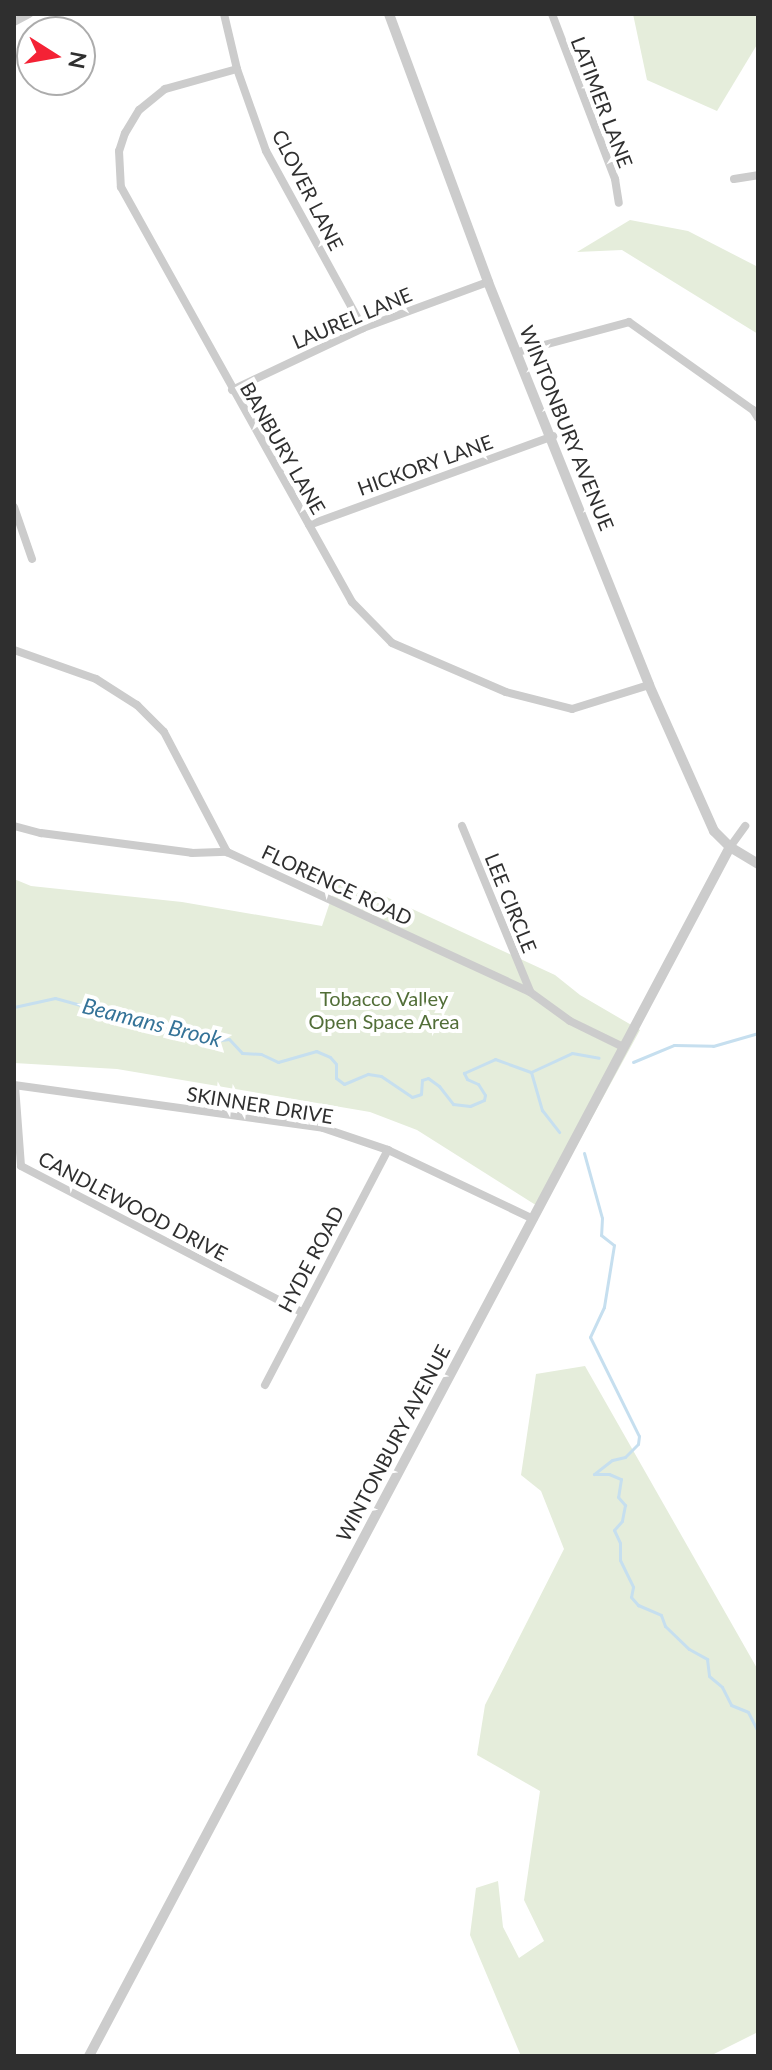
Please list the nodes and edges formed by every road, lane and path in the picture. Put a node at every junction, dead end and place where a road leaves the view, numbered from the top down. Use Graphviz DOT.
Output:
graph roads {
  1 [pos="224,14"];
  2 [pos="389,14"];
  3 [pos="552,14"];
  4 [pos="237,69"];
  5 [pos="758,175"];
  6 [pos="734,179"];
  7 [pos="619,203"];
  8 [pos="488,282"];
  9 [pos="363,328"];
  10 [pos="518,352"];
  11 [pos="232,390"];
  12 [pos="758,418"];
  13 [pos="553,436"];
  14 [pos="14,507"];
  15 [pos="309,525"];
  16 [pos="32,559"];
  17 [pos="14,650"];
  18 [pos="649,685"];
  19 [pos="14,826"];
  20 [pos="462,826"];
  21 [pos="745,826"];
  22 [pos="730,847"];
  23 [pos="227,852"];
  24 [pos="758,864"];
  25 [pos="530,992"];
  26 [pos="623,1047"];
  27 [pos="15,1086"];
  28 [pos="388,1150"];
  29 [pos="533,1219"];
  30 [pos="301,1312"];
  31 [pos="265,1385"];
  32 [pos="89,2056"];
  1 -- 4 [label="street, CLOVER LANE"];
  2 -- 8 [label="street, WINTONBURY AVENUE"];
  3 -- 7 [label="street, LATIMER LANE"];
  4 -- 9 [label="street, CLOVER LANE"];
  4 -- 11 [label="street, BANBURY LANE"];
  5 -- 6 [label="street"];
  8 -- 9 [label="street, LAUREL LANE"];
  8 -- 10 [label="street, WINTONBURY AVENUE"];
  9 -- 11 [label="street, LAUREL LANE"];
  10 -- 12 [label="street"];
  10 -- 13 [label="street, WINTONBURY AVENUE"];
  11 -- 15 [label="street, BANBURY LANE"];
  13 -- 15 [label="street, HICKORY LANE"];
  13 -- 18 [label="street, WINTONBURY AVENUE"];
  14 -- 16 [label="street"];
  15 -- 18 [label="street, BANBURY LANE"];
  17 -- 23 [label="street"];
  18 -- 22 [label="street, WINTONBURY AVENUE"];
  19 -- 23 [label="street, FLORENCE ROAD"];
  20 -- 25 [label="street, LEE CIRCLE"];
  21 -- 22 [label="street, WINTONBURY AVENUE"];
  22 -- 24 [label="street"];
  22 -- 26 [label="street, WINTONBURY AVENUE"];
  23 -- 25 [label="street, FLORENCE ROAD"];
  25 -- 26 [label="street, FLORENCE ROAD"];
  26 -- 29 [label="street, WINTONBURY AVENUE"];
  27 -- 28 [label="street, SKINNER DRIVE"];
  27 -- 30 [label="street, CANDLEWOOD DRIVE"];
  28 -- 29 [label="street, SKINNER DRIVE"];
  28 -- 30 [label="street, HYDE ROAD"];
  29 -- 32 [label="street, WINTONBURY AVENUE"];
  30 -- 31 [label="street, HYDE ROAD"];
}
